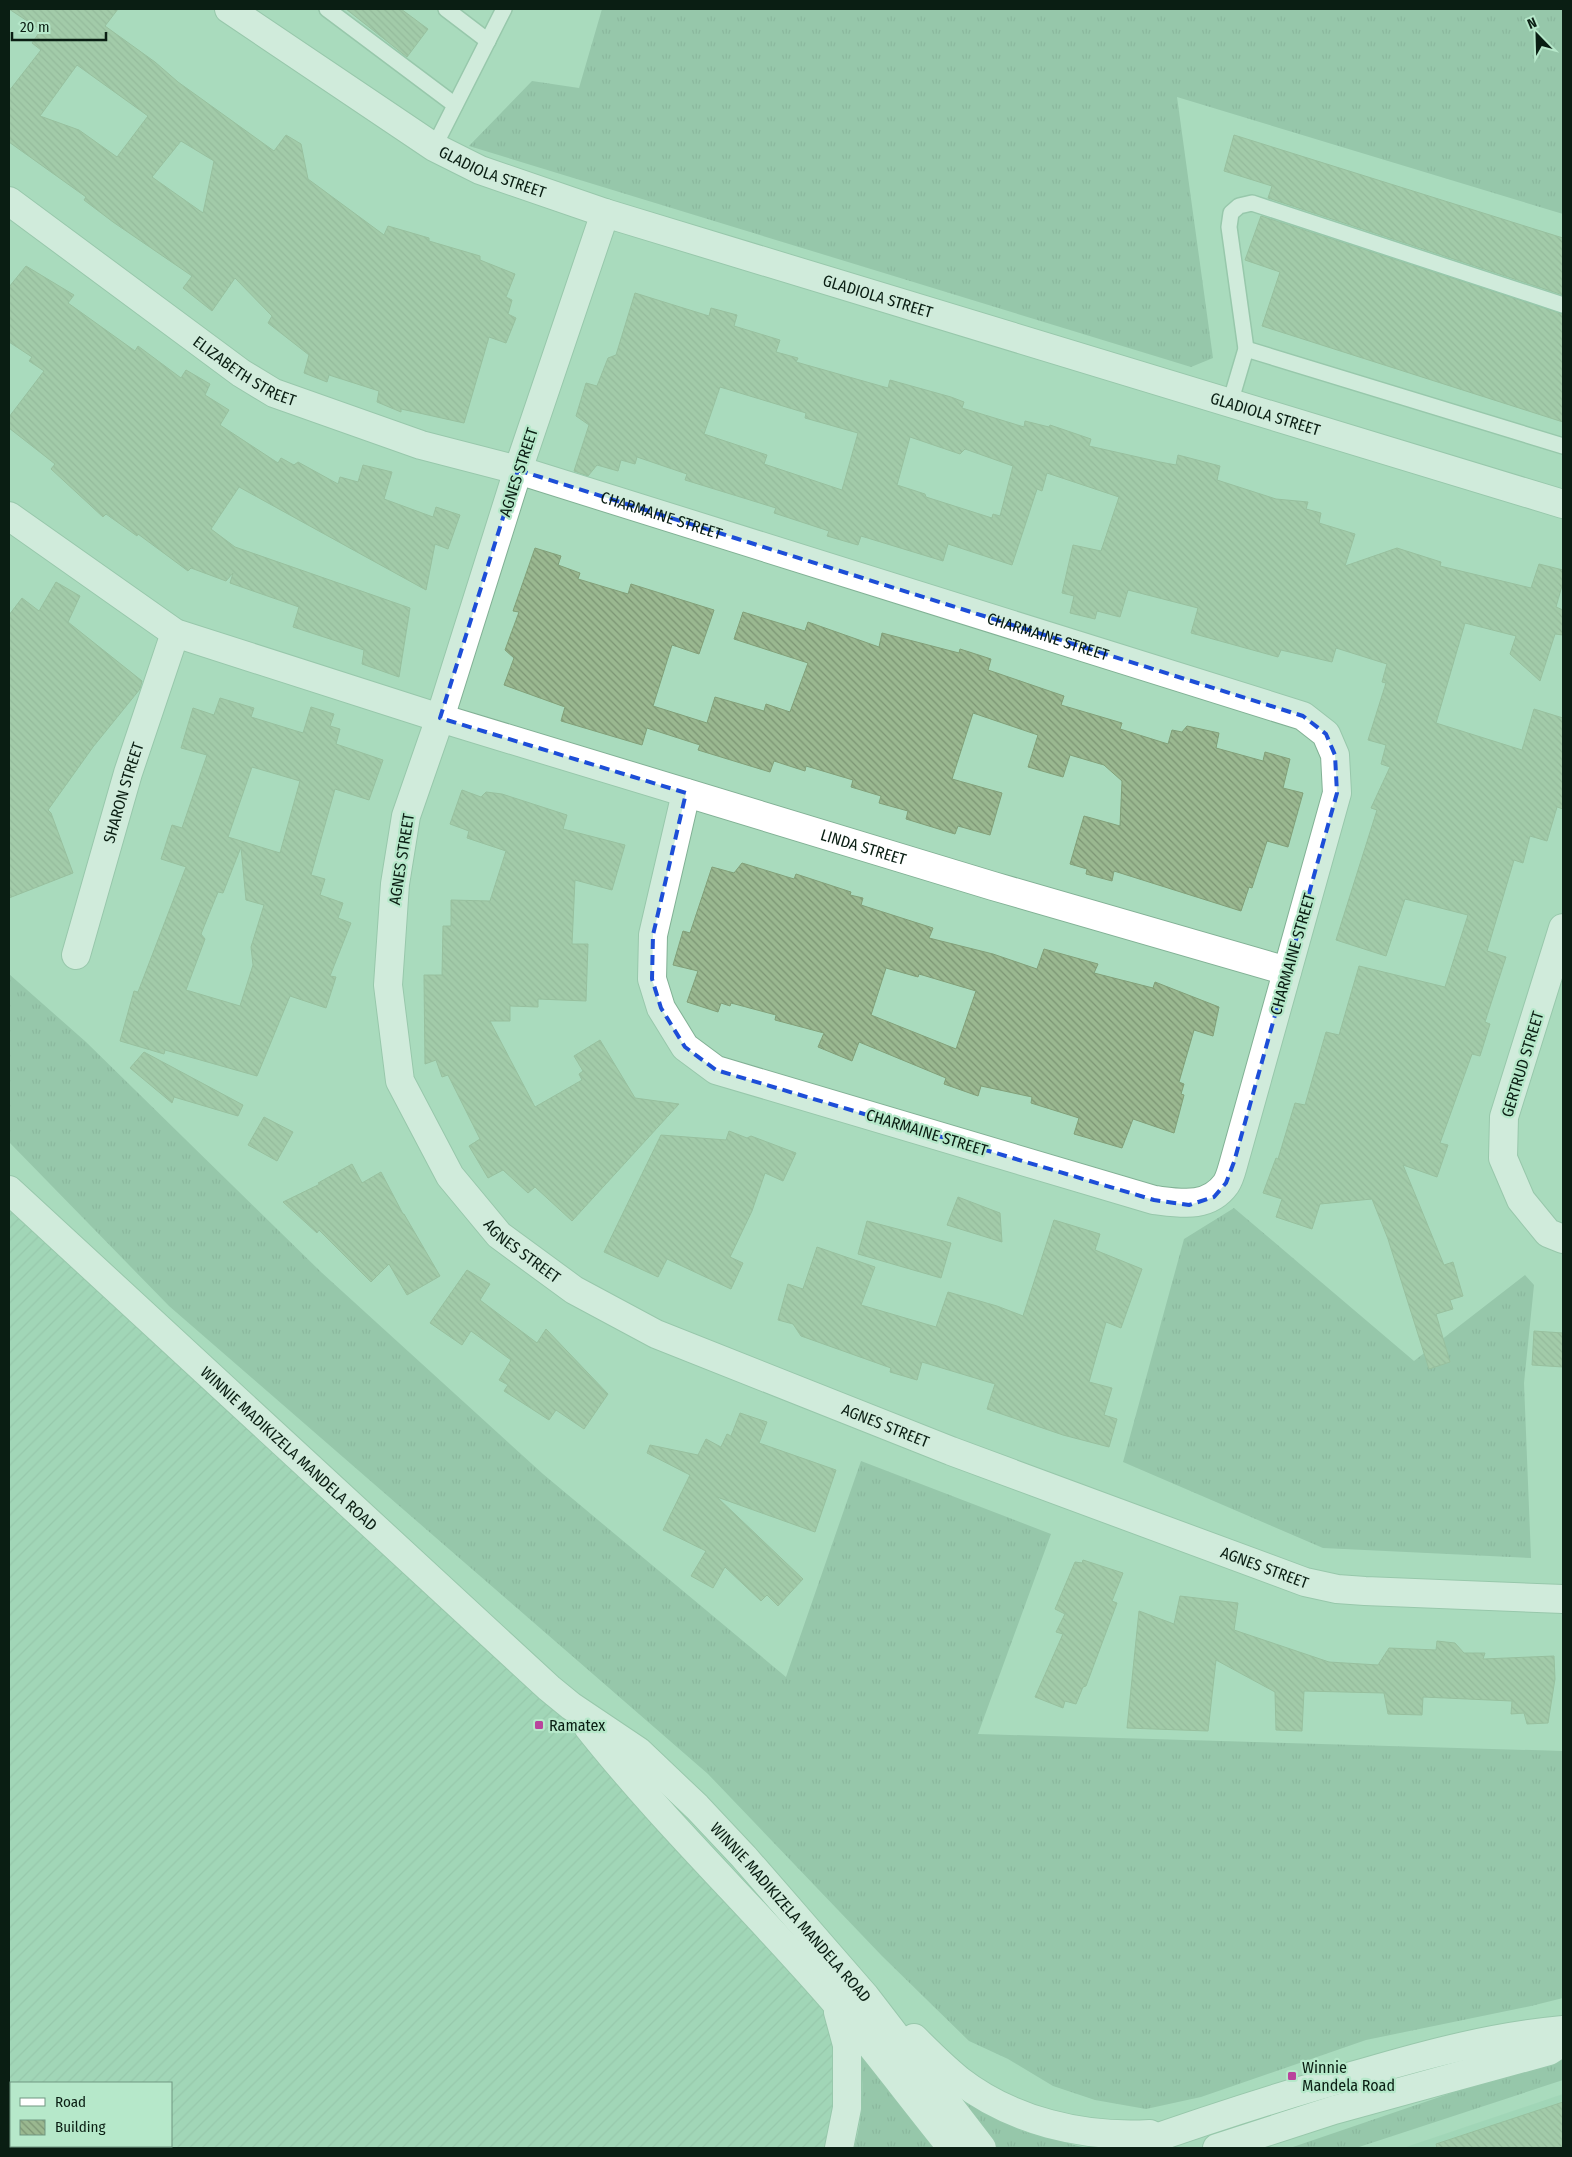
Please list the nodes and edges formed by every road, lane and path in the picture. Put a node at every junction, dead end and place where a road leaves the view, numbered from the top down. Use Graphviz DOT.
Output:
graph roads {
  1 [pos="229,9"];
  2 [pos="327,9"];
  3 [pos="446,9"];
  4 [pos="504,9"];
  5 [pos="488,41"];
  6 [pos="455,105"];
  7 [pos="434,147"];
  8 [pos="9,201"];
  9 [pos="605,214"];
  10 [pos="1563,305"];
  11 [pos="1246,349"];
  12 [pos="1230,403"];
  13 [pos="1563,446"];
  14 [pos="518,470"];
  15 [pos="1562,499"];
  16 [pos="9,516"];
  17 [pos="175,633"];
  18 [pos="440,718"];
  19 [pos="686,793"];
  20 [pos="1563,928"];
  21 [pos="76,955"];
  22 [pos="1287,971"];
  23 [pos="9,1190"];
  24 [pos="1563,1239"];
  25 [pos="1563,1599"];
  26 [pos="571,1706"];
  27 [pos="865,1996"];
  28 [pos="836,2003"];
  29 [pos="1563,2030"];
  30 [pos="1563,2042"];
  31 [pos="1282,2128"];
  32 [pos="1169,2133"];
  33 [pos="839,2148"];
  34 [pos="952,2148"];
  35 [pos="982,2148"];
  36 [pos="1127,2148"];
  37 [pos="1217,2148"];
  38 [pos="1253,2148"];
  1 -- 7 [label="street, GLADIOLA STREET"];
  2 -- 6 [label="lane"];
  3 -- 5 [label="lane"];
  4 -- 5 [label="lane"];
  5 -- 6 [label="lane"];
  6 -- 7 [label="lane"];
  7 -- 9 [label="street, GLADIOLA STREET"];
  8 -- 14 [label="street, ELIZABETH STREET"];
  9 -- 12 [label="street, GLADIOLA STREET"];
  9 -- 14 [label="street, AGNES STREET"];
  10 -- 11 [label="lane"];
  11 -- 12 [label="lane"];
  11 -- 13 [label="lane"];
  12 -- 15 [label="street, GLADIOLA STREET"];
  14 -- 18 [label="street, AGNES STREET"];
  14 -- 22 [label="street, CHARMAINE STREET"];
  16 -- 17 [label="street"];
  17 -- 18 [label="street"];
  17 -- 21 [label="street, SHARON STREET"];
  18 -- 19 [label="street, LINDA STREET"];
  18 -- 25 [label="street, AGNES STREET"];
  19 -- 22 [label="street, LINDA STREET"];
  19 -- 22 [label="street, CHARMAINE STREET"];
  20 -- 24 [label="street, GERTRUD STREET"];
  23 -- 26 [label="street, WINNIE MADIKIZELA MANDELA ROAD"];
  26 -- 27 [label="street, WINNIE MADIKIZELA MANDELA ROAD"];
  26 -- 28 [label="street, WINNIE MADIKIZELA MANDELA ROAD"];
  27 -- 32 [label="street"];
  27 -- 35 [label="street, WINNIE MADIKIZELA MANDELA ROAD"];
  28 -- 33 [label="street"];
  28 -- 34 [label="street, WINNIE MADIKIZELA MANDELA ROAD"];
  29 -- 32 [label="street"];
  30 -- 31 [label="street"];
  31 -- 37 [label="street"];
  31 -- 38 [label="street"];
  32 -- 36 [label="street"];
}
